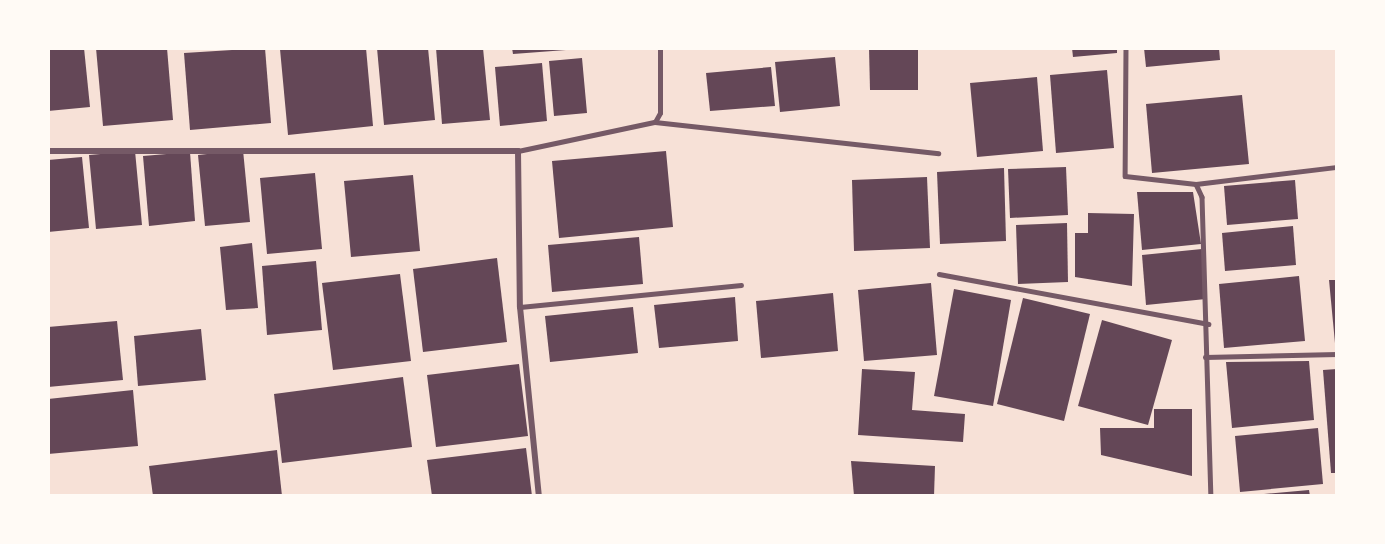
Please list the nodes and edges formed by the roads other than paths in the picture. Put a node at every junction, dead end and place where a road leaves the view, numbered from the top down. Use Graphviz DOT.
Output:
graph roads {
  1 [pos="660,48"];
  2 [pos="1126,48"];
  3 [pos="655,122"];
  4 [pos="48,151"];
  5 [pos="518,151"];
  6 [pos="938,153"];
  7 [pos="1337,167"];
  8 [pos="1196,184"];
  9 [pos="939,274"];
  10 [pos="741,285"];
  11 [pos="520,307"];
  12 [pos="1208,324"];
  13 [pos="1337,354"];
  14 [pos="1205,357"];
  15 [pos="539,496"];
  16 [pos="1211,496"];
  1 -- 3 [label="lane"];
  2 -- 8 [label="lane"];
  3 -- 5 [label="lane"];
  3 -- 6 [label="lane"];
  4 -- 5 [label="street"];
  5 -- 11 [label="street"];
  7 -- 8 [label="lane"];
  8 -- 12 [label="lane"];
  9 -- 12 [label="lane"];
  10 -- 11 [label="lane"];
  11 -- 15 [label="street"];
  12 -- 14 [label="lane"];
  13 -- 14 [label="lane"];
  14 -- 16 [label="lane"];
}
